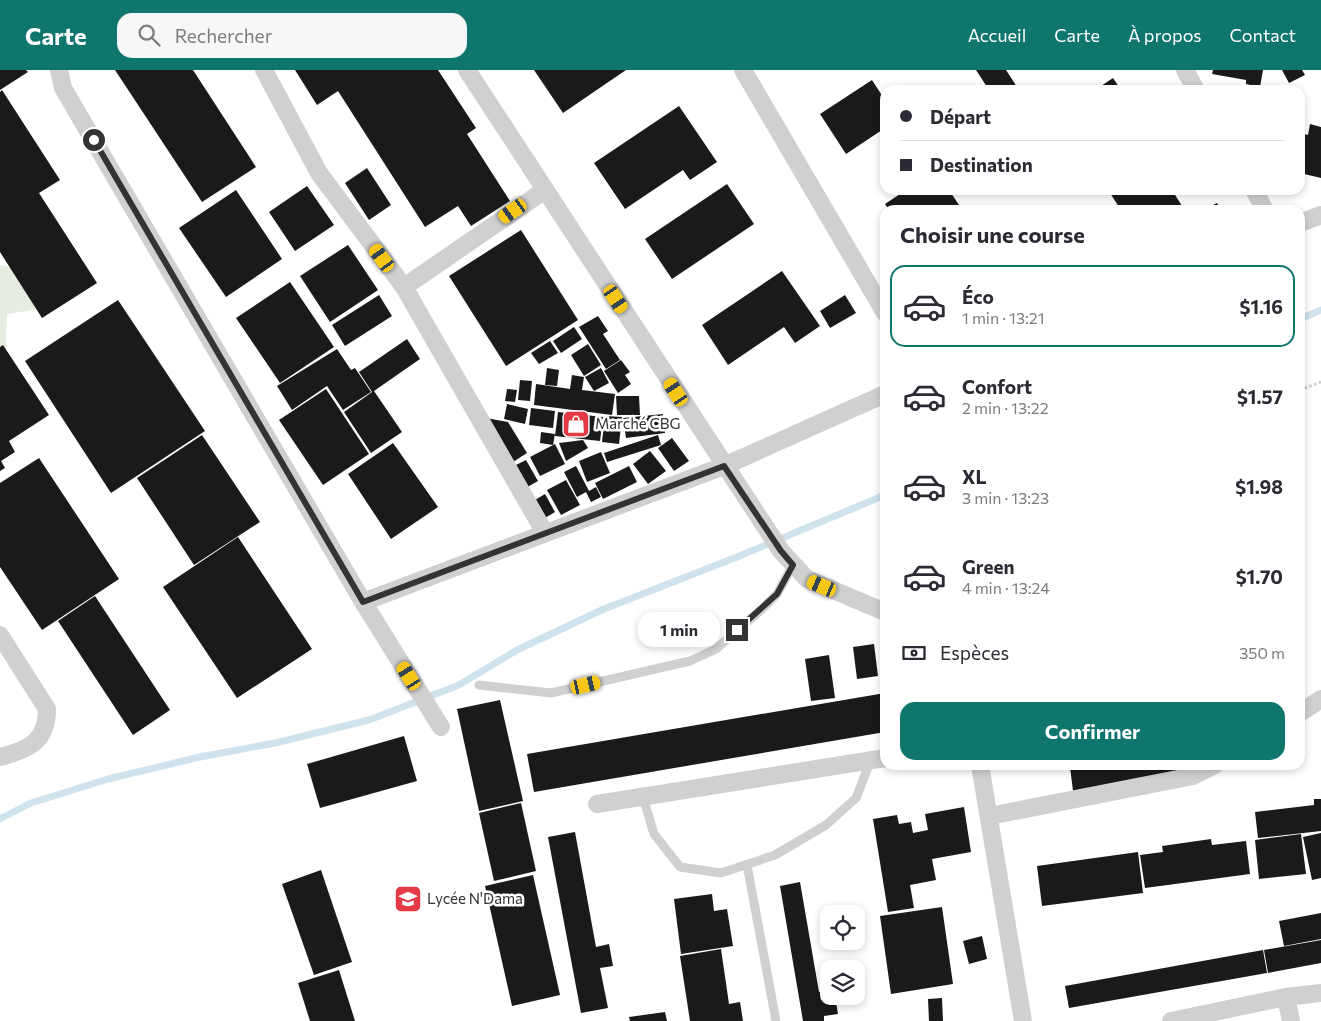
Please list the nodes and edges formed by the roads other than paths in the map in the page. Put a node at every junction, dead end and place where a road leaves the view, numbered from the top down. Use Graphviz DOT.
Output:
graph roads {
  1 [pos="59,70"];
  2 [pos="264,70"];
  3 [pos="467,70"];
  4 [pos="743,70"];
  5 [pos="1185,70"];
  6 [pos="1193,85"];
  7 [pos="545,190"];
  8 [pos="1321,215"];
  9 [pos="1305,221"];
  10 [pos="404,287"];
  11 [pos="880,304"];
  12 [pos="880,396"];
  13 [pos="724,466"];
  14 [pos="545,533"];
  15 [pos="793,565"];
  16 [pos="363,602"];
  17 [pos="880,610"];
  18 [pos="0,635"];
  19 [pos="480,684"];
  20 [pos="1321,700"];
  21 [pos="1305,710"];
  22 [pos="441,727"];
  23 [pos="0,758"];
  24 [pos="877,760"];
  25 [pos="981,770"];
  26 [pos="1206,770"];
  27 [pos="643,797"];
  28 [pos="597,804"];
  29 [pos="989,816"];
  30 [pos="747,865"];
  31 [pos="1321,993"];
  32 [pos="1286,997"];
  33 [pos="776,1021"];
  34 [pos="1023,1021"];
  35 [pos="1171,1021"];
  36 [pos="1291,1021"];
  1 -- 16 [label="street"];
  2 -- 10 [label="street"];
  3 -- 7 [label="street"];
  4 -- 11 [label="street"];
  5 -- 6 [label="street"];
  7 -- 10 [label="street"];
  7 -- 13 [label="street"];
  8 -- 9 [label="street"];
  10 -- 14 [label="street"];
  12 -- 13 [label="street"];
  13 -- 14 [label="street"];
  13 -- 15 [label="street"];
  14 -- 16 [label="street"];
  15 -- 17 [label="street"];
  15 -- 19 [label="lane"];
  16 -- 22 [label="street"];
  18 -- 23 [label="street"];
  20 -- 21 [label="street"];
  24 -- 27 [label="street"];
  24 -- 30 [label="lane"];
  25 -- 29 [label="street"];
  26 -- 29 [label="street"];
  27 -- 28 [label="street"];
  27 -- 30 [label="lane"];
  29 -- 34 [label="street"];
  30 -- 33 [label="lane"];
  31 -- 32 [label="street"];
  32 -- 35 [label="street"];
  32 -- 36 [label="street"];
}
